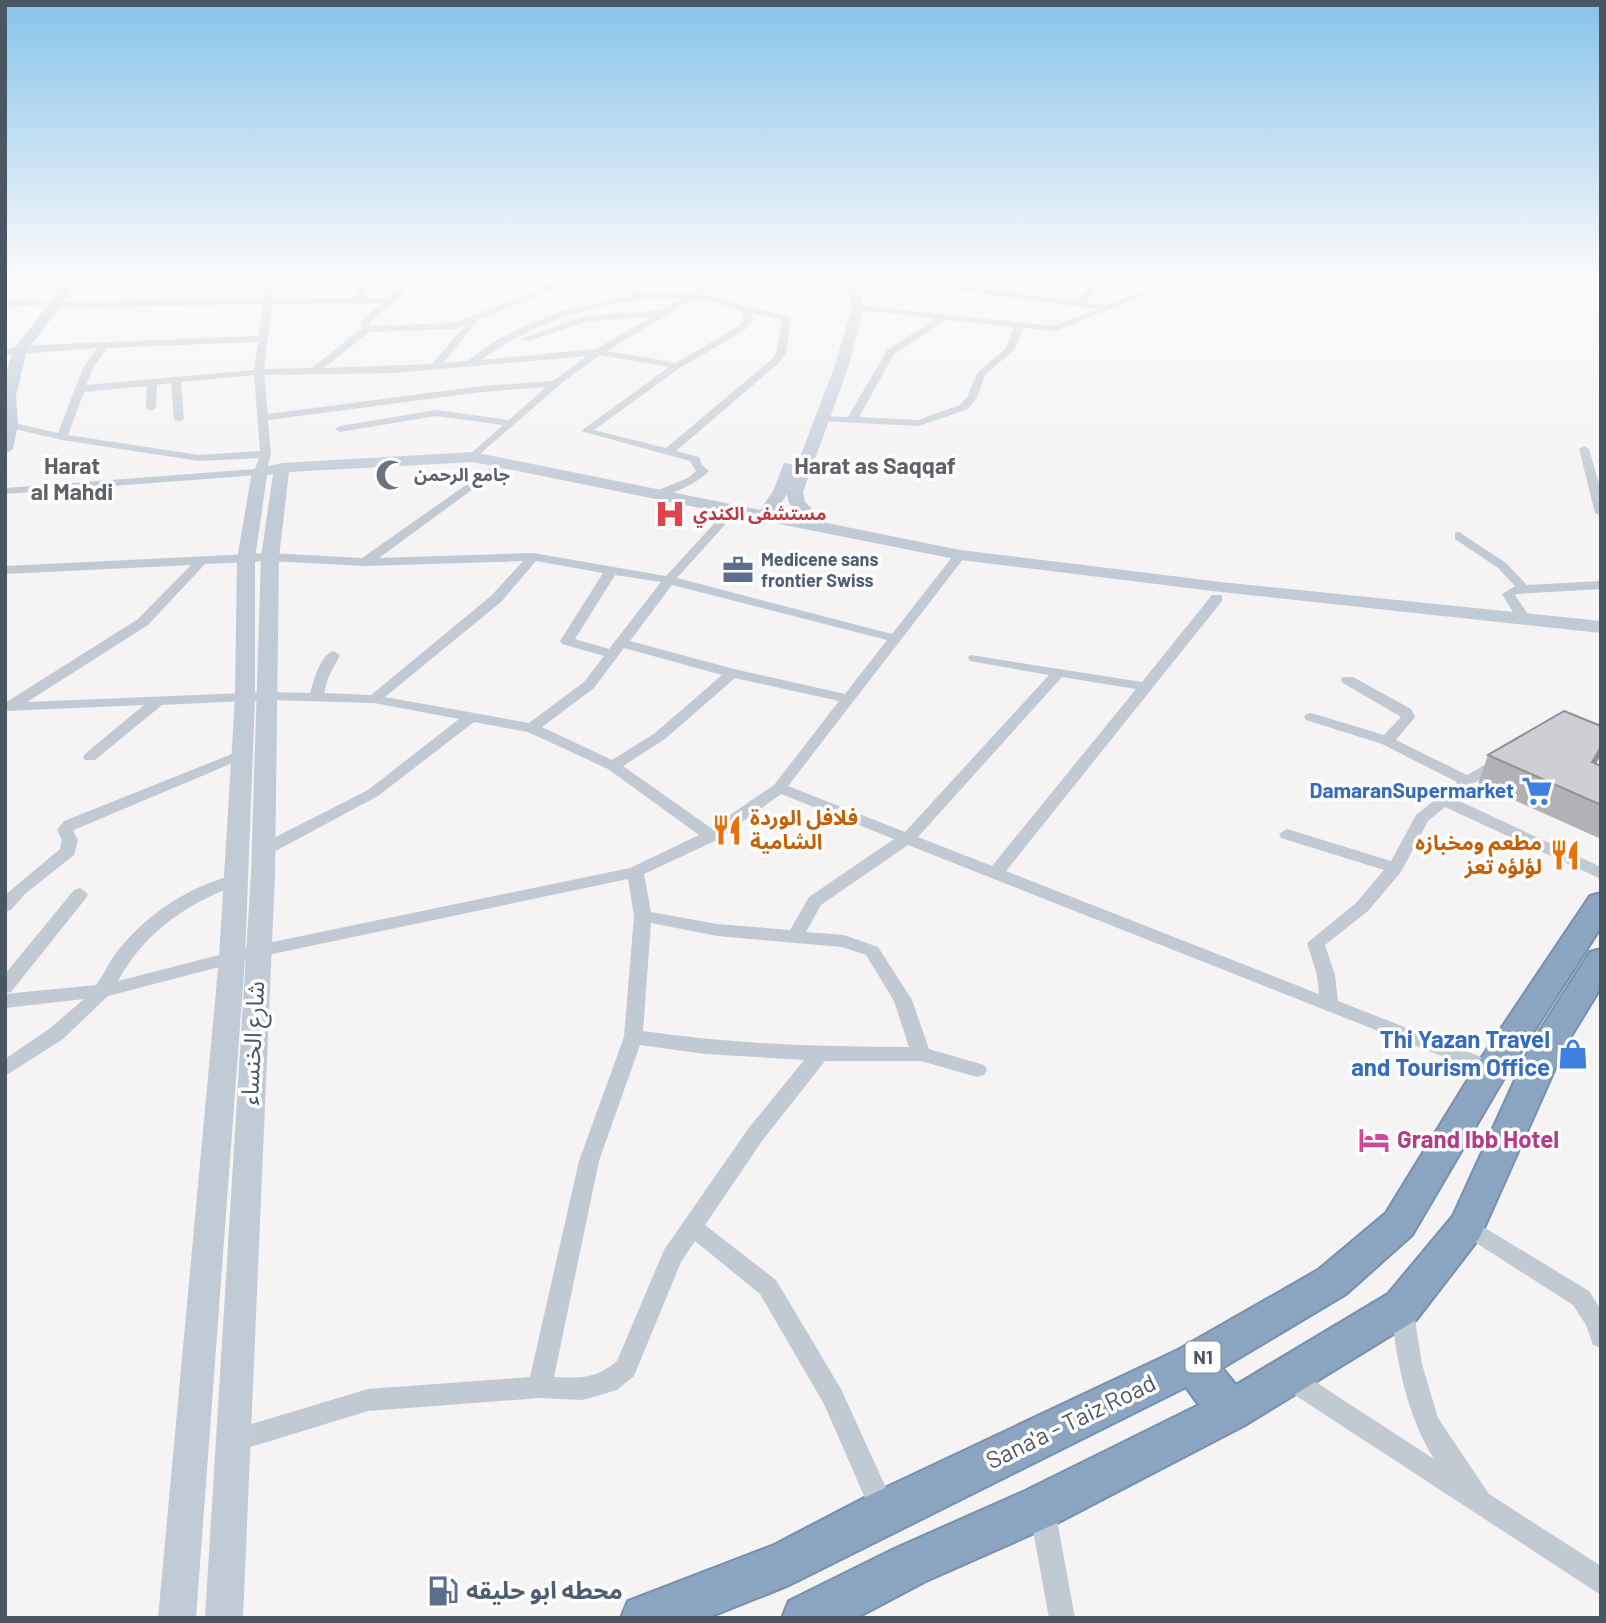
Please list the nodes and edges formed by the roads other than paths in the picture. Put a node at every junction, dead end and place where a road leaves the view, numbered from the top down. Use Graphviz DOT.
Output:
graph roads {
  1 [pos="60,349"];
  2 [pos="101,349"];
  3 [pos="262,349"];
  4 [pos="343,349"];
  5 [pos="450,349"];
  6 [pos="488,349"];
  7 [pos="604,349"];
  8 [pos="706,349"];
  9 [pos="782,349"];
  10 [pos="835,349"];
  11 [pos="845,349"];
  12 [pos="895,349"];
  13 [pos="1010,349"];
  14 [pos="598,352"];
  15 [pos="9,353"];
  16 [pos="471,362"];
  17 [pos="435,366"];
  18 [pos="677,366"];
  19 [pos="259,372"];
  20 [pos="315,372"];
  21 [pos="176,380"];
  22 [pos="152,382"];
  23 [pos="555,384"];
  24 [pos="80,388"];
  25 [pos="7,396"];
  26 [pos="151,408"];
  27 [pos="265,417"];
  28 [pos="853,418"];
  29 [pos="179,419"];
  30 [pos="822,419"];
  31 [pos="510,423"];
  32 [pos="9,425"];
  33 [pos="340,429"];
  34 [pos="62,437"];
  35 [pos="5,449"];
  36 [pos="1584,449"];
  37 [pos="668,452"];
  38 [pos="473,457"];
  39 [pos="503,462"];
  40 [pos="268,463"];
  41 [pos="5,491"];
  42 [pos="788,492"];
  43 [pos="655,495"];
  44 [pos="731,512"];
  45 [pos="1601,513"];
  46 [pos="762,519"];
  47 [pos="822,528"];
  48 [pos="1459,536"];
  49 [pos="533,557"];
  50 [pos="258,558"];
  51 [pos="958,560"];
  52 [pos="200,562"];
  53 [pos="365,562"];
  54 [pos="612,569"];
  55 [pos="5,570"];
  56 [pos="669,580"];
  57 [pos="1601,585"];
  58 [pos="1523,589"];
  59 [pos="1217,598"];
  60 [pos="1524,620"];
  61 [pos="1601,627"];
  62 [pos="1601,637"];
  63 [pos="897,639"];
  64 [pos="619,649"];
  65 [pos="332,655"];
  66 [pos="975,658"];
  67 [pos="732,673"];
  68 [pos="1058,673"];
  69 [pos="1348,680"];
  70 [pos="1146,687"];
  71 [pos="257,697"];
  72 [pos="316,697"];
  73 [pos="374,699"];
  74 [pos="848,699"];
  75 [pos="159,701"];
  76 [pos="8,706"];
  77 [pos="471,717"];
  78 [pos="1311,717"];
  79 [pos="531,728"];
  80 [pos="1387,741"];
  81 [pos="1520,751"];
  82 [pos="242,754"];
  83 [pos="90,757"];
  84 [pos="613,766"];
  85 [pos="1467,781"];
  86 [pos="779,788"];
  87 [pos="1444,800"];
  88 [pos="1287,834"];
  89 [pos="711,836"];
  90 [pos="909,837"];
  91 [pos="264,850"];
  92 [pos="1395,868"];
  93 [pos="635,872"];
  94 [pos="996,872"];
  95 [pos="1601,874"];
  96 [pos="237,879"];
  97 [pos="80,894"];
  98 [pos="1601,903"];
  99 [pos="5,906"];
  100 [pos="643,916"];
  101 [pos="795,936"];
  102 [pos="245,955"];
  103 [pos="1601,960"];
  104 [pos="5,987"];
  105 [pos="103,991"];
  106 [pos="5,1001"];
  107 [pos="1329,1004"];
  108 [pos="633,1037"];
  109 [pos="820,1054"];
  110 [pos="921,1054"];
  111 [pos="5,1069"];
  112 [pos="1492,1069"];
  113 [pos="977,1070"];
  114 [pos="1467,1226"];
  115 [pos="692,1227"];
  116 [pos="1402,1307"];
  117 [pos="1601,1338"];
  118 [pos="1193,1363"];
  119 [pos="1289,1378"];
  120 [pos="540,1387"];
  121 [pos="1230,1411"];
  122 [pos="234,1440"];
  123 [pos="1041,1507"];
  124 [pos="1485,1507"];
  125 [pos="884,1512"];
  126 [pos="1601,1582"];
  127 [pos="177,1618"];
  128 [pos="224,1618"];
  129 [pos="645,1618"];
  130 [pos="806,1618"];
  131 [pos="1062,1618"];
  1 -- 15 [label="street"];
  2 -- 24 [label="street"];
  3 -- 19 [label="street"];
  4 -- 20 [label="street"];
  5 -- 17 [label="street"];
  6 -- 16 [label="street"];
  7 -- 14 [label="street"];
  8 -- 18 [label="street"];
  9 -- 37 [label="street"];
  10 -- 42 [label="street"];
  11 -- 30 [label="street"];
  12 -- 28 [label="street"];
  13 -- 28 [label="street"];
  14 -- 16 [label="street"];
  14 -- 18 [label="street"];
  14 -- 23 [label="street"];
  15 -- 25 [label="main road"];
  16 -- 17 [label="street"];
  17 -- 20 [label="street"];
  18 -- 37 [label="street"];
  19 -- 20 [label="street"];
  19 -- 21 [label="street"];
  19 -- 27 [label="street"];
  21 -- 22 [label="street"];
  21 -- 29 [label="street"];
  22 -- 24 [label="street"];
  22 -- 26 [label="street"];
  23 -- 27 [label="street"];
  23 -- 31 [label="street"];
  24 -- 34 [label="street"];
  25 -- 32 [label="main road"];
  27 -- 40 [label="street"];
  28 -- 30 [label="street"];
  30 -- 42 [label="street"];
  31 -- 33 [label="street"];
  31 -- 38 [label="street"];
  32 -- 34 [label="street"];
  32 -- 35 [label="main road"];
  34 -- 40 [label="street"];
  36 -- 45 [label="street"];
  37 -- 43 [label="street"];
  38 -- 39 [label="street"];
  38 -- 40 [label="street"];
  39 -- 43 [label="street"];
  39 -- 53 [label="street"];
  40 -- 41 [label="street"];
  40 -- 50 [label="street, شارع الخنساء"];
  42 -- 44 [label="street"];
  42 -- 46 [label="street"];
  42 -- 47 [label="street"];
  43 -- 44 [label="street"];
  44 -- 46 [label="street"];
  44 -- 56 [label="street"];
  46 -- 47 [label="street"];
  46 -- 51 [label="street"];
  47 -- 51 [label="street"];
  48 -- 58 [label="street"];
  49 -- 53 [label="street"];
  49 -- 54 [label="street"];
  49 -- 73 [label="street"];
  50 -- 52 [label="street"];
  50 -- 53 [label="street"];
  50 -- 71 [label="street, شارع الخنساء"];
  51 -- 59 [label="street"];
  51 -- 60 [label="street"];
  51 -- 63 [label="street"];
  52 -- 55 [label="street"];
  52 -- 76 [label="street"];
  54 -- 56 [label="street"];
  54 -- 64 [label="street"];
  56 -- 63 [label="street"];
  56 -- 64 [label="street"];
  57 -- 58 [label="street"];
  58 -- 60 [label="street"];
  59 -- 62 [label="street"];
  59 -- 70 [label="street"];
  60 -- 61 [label="street"];
  63 -- 74 [label="street"];
  64 -- 67 [label="street"];
  64 -- 79 [label="street"];
  65 -- 72 [label="street"];
  66 -- 68 [label="street"];
  67 -- 74 [label="street"];
  67 -- 84 [label="street"];
  68 -- 70 [label="street"];
  68 -- 90 [label="street"];
  69 -- 80 [label="street"];
  70 -- 94 [label="street"];
  71 -- 72 [label="street"];
  71 -- 75 [label="street"];
  71 -- 82 [label="street, شارع الخنساء"];
  71 -- 91 [label="street, شارع الخنساء"];
  72 -- 73 [label="street"];
  73 -- 77 [label="street"];
  74 -- 86 [label="street"];
  75 -- 76 [label="street"];
  75 -- 83 [label="street"];
  77 -- 79 [label="street"];
  77 -- 91 [label="street"];
  78 -- 80 [label="street"];
  79 -- 84 [label="street"];
  80 -- 85 [label="street"];
  81 -- 85 [label="street"];
  82 -- 96 [label="street, شارع الخنساء"];
  82 -- 99 [label="street"];
  84 -- 89 [label="street"];
  85 -- 87 [label="street"];
  86 -- 89 [label="street"];
  86 -- 90 [label="street"];
  87 -- 92 [label="street"];
  87 -- 95 [label="street"];
  88 -- 92 [label="street"];
  89 -- 93 [label="street"];
  90 -- 94 [label="street"];
  90 -- 101 [label="street"];
  91 -- 102 [label="street, شارع الخنساء"];
  92 -- 107 [label="street"];
  93 -- 100 [label="street"];
  93 -- 102 [label="street"];
  94 -- 107 [label="street"];
  96 -- 102 [label="street, شارع الخنساء"];
  96 -- 105 [label="street"];
  97 -- 104 [label="street"];
  98 -- 112 [label="highway, Sana'a - Taiz Road / N1"];
  100 -- 101 [label="street"];
  100 -- 108 [label="street"];
  101 -- 110 [label="street"];
  102 -- 105 [label="street"];
  102 -- 122 [label="street, شارع الخنساء"];
  102 -- 127 [label="street, شارع الخنساء"];
  103 -- 114 [label="highway"];
  105 -- 106 [label="street"];
  105 -- 111 [label="street"];
  107 -- 112 [label="street"];
  108 -- 109 [label="street"];
  108 -- 120 [label="street"];
  109 -- 110 [label="street"];
  109 -- 115 [label="street"];
  110 -- 113 [label="street"];
  112 -- 118 [label="highway, Sana'a - Taiz Road / N1"];
  114 -- 116 [label="highway"];
  114 -- 117 [label="street"];
  115 -- 120 [label="street"];
  115 -- 125 [label="street"];
  116 -- 119 [label="highway"];
  116 -- 124 [label="street"];
  118 -- 121 [label="highway"];
  118 -- 125 [label="highway, Sana'a - Taiz Road / N1"];
  119 -- 121 [label="highway"];
  119 -- 124 [label="street"];
  120 -- 122 [label="street"];
  121 -- 123 [label="highway"];
  122 -- 128 [label="street, شارع الخنساء"];
  123 -- 130 [label="highway"];
  123 -- 131 [label="street"];
  124 -- 126 [label="street"];
  125 -- 129 [label="highway, Sana'a - Taiz Road / N1"];
}
